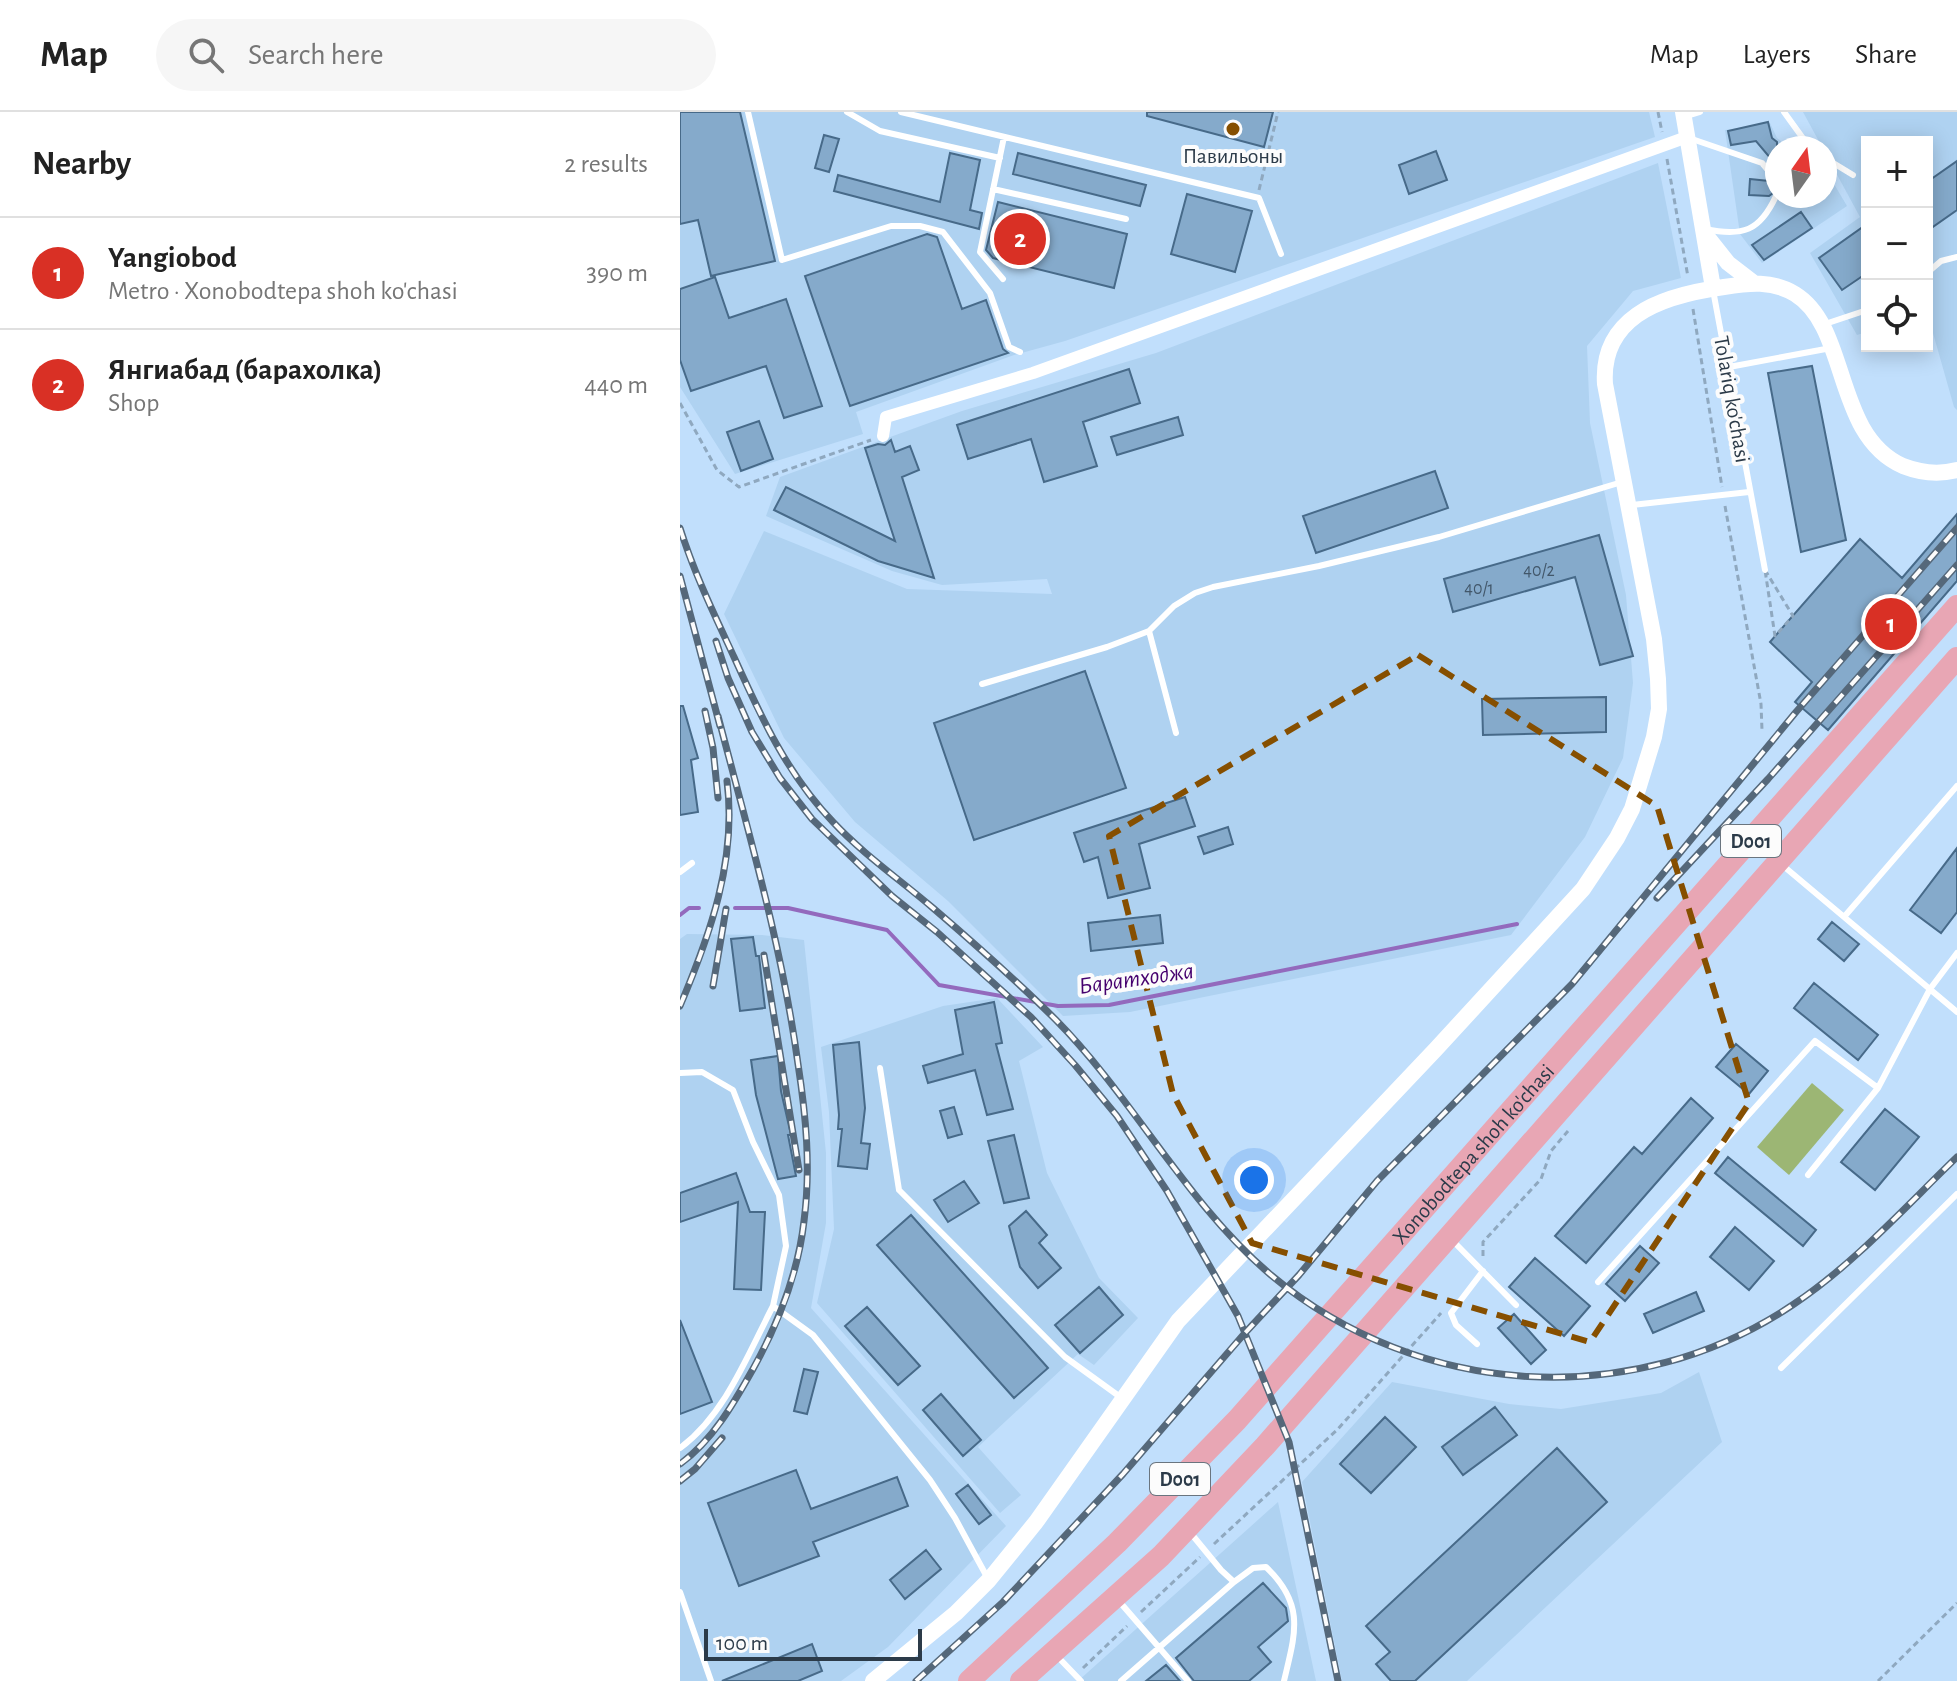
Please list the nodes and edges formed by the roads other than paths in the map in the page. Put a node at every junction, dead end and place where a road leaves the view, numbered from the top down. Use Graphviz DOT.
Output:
graph roads {
  1 [pos="748,112"];
  2 [pos="847,112"];
  3 [pos="901,112"];
  4 [pos="1784,112"];
  5 [pos="1689,114"];
  6 [pos="1801,136"];
  7 [pos="1004,137"];
  8 [pos="1687,137"];
  9 [pos="1000,158"];
  10 [pos="1837,165"];
  11 [pos="1765,167"];
  12 [pos="1853,175"];
  13 [pos="993,189"];
  14 [pos="1771,208"];
  15 [pos="1126,219"];
  16 [pos="1702,228"];
  17 [pos="1281,254"];
  18 [pos="1957,257"];
  19 [pos="1933,268"];
  20 [pos="1003,279"];
  21 [pos="1754,283"];
  22 [pos="1713,288"];
  23 [pos="1861,312"];
  24 [pos="1822,325"];
  25 [pos="1831,348"];
  26 [pos="1020,352"];
  27 [pos="1729,367"];
  28 [pos="883,436"];
  29 [pos="1957,470"];
  30 [pos="1623,482"];
  31 [pos="1749,492"];
  32 [pos="1628,505"];
  33 [pos="1765,570"];
  34 [pos="1957,606"];
  35 [pos="1149,631"];
  36 [pos="1957,658"];
  37 [pos="982,684"];
  38 [pos="1176,733"];
  39 [pos="1957,786"];
  40 [pos="1778,862"];
  41 [pos="692,863"];
  42 [pos="680,872"];
  43 [pos="1844,917"];
  44 [pos="1957,953"];
  45 [pos="1930,989"];
  46 [pos="1957,1012"];
  47 [pos="880,1068"];
  48 [pos="680,1073"];
  49 [pos="1878,1088"];
  50 [pos="1808,1175"];
  51 [pos="1957,1194"];
  52 [pos="1449,1237"];
  53 [pos="1369,1270"];
  54 [pos="1483,1271"];
  55 [pos="1598,1282"];
  56 [pos="1397,1296"];
  57 [pos="1516,1305"];
  58 [pos="773,1306"];
  59 [pos="1477,1344"];
  60 [pos="1781,1368"];
  61 [pos="1123,1399"];
  62 [pos="1237,1420"];
  63 [pos="1265,1446"];
  64 [pos="680,1448"];
  65 [pos="1187,1528"];
  66 [pos="989,1580"];
  67 [pos="1234,1582"];
  68 [pos="680,1592"];
  69 [pos="1116,1597"];
  70 [pos="1159,1647"];
  71 [pos="1054,1653"];
  72 [pos="711,1681"];
  73 [pos="873,1681"];
  74 [pos="969,1681"];
  75 [pos="1021,1681"];
  76 [pos="1081,1681"];
  77 [pos="1121,1681"];
  78 [pos="1188,1681"];
  79 [pos="1284,1681"];
  1 -- 26 [label="lane"];
  2 -- 9 [label="lane"];
  3 -- 7 [label="lane"];
  4 -- 6 [label="lane"];
  5 -- 8 [label="street, Tolariq ko'chasi"];
  7 -- 9 [label="lane"];
  7 -- 17 [label="lane"];
  8 -- 11 [label="lane"];
  8 -- 16 [label="street, Tolariq ko'chasi"];
  8 -- 28 [label="street"];
  9 -- 13 [label="lane"];
  10 -- 12 [label="lane"];
  13 -- 15 [label="lane"];
  13 -- 20 [label="lane"];
  14 -- 16 [label="lane"];
  16 -- 21 [label="street, Tolariq ko'chasi"];
  16 -- 22 [label="street, Tolariq ko'chasi"];
  18 -- 19 [label="lane"];
  21 -- 22 [label="street"];
  21 -- 24 [label="street"];
  22 -- 27 [label="lane, Tolariq ko'chasi"];
  22 -- 30 [label="street"];
  23 -- 24 [label="lane"];
  24 -- 25 [label="street"];
  25 -- 27 [label="lane"];
  25 -- 29 [label="street"];
  27 -- 31 [label="lane, Tolariq ko'chasi"];
  30 -- 32 [label="street"];
  30 -- 35 [label="lane"];
  31 -- 32 [label="lane"];
  31 -- 33 [label="lane, Tolariq ko'chasi"];
  32 -- 61 [label="street"];
  34 -- 53 [label="highway, Xonobodtepa shoh ko'chasi / D001"];
  35 -- 37 [label="lane"];
  35 -- 38 [label="lane"];
  36 -- 40 [label="highway, Xonobodtepa shoh ko'chasi / D001"];
  39 -- 43 [label="lane"];
  40 -- 43 [label="lane"];
  40 -- 52 [label="highway, Xonobodtepa shoh ko'chasi / D001"];
  41 -- 42 [label="lane"];
  43 -- 45 [label="lane"];
  44 -- 45 [label="lane"];
  45 -- 46 [label="lane"];
  45 -- 49 [label="lane"];
  47 -- 61 [label="lane"];
  48 -- 58 [label="lane"];
  49 -- 50 [label="lane"];
  49 -- 55 [label="lane"];
  51 -- 60 [label="lane"];
  52 -- 54 [label="lane"];
  52 -- 56 [label="highway, Xonobodtepa shoh ko'chasi / D001"];
  53 -- 56 [label="highway"];
  53 -- 62 [label="highway, Xonobodtepa shoh ko'chasi / D001"];
  54 -- 57 [label="lane"];
  54 -- 59 [label="lane"];
  56 -- 63 [label="highway, Xonobodtepa shoh ko'chasi / D001"];
  58 -- 64 [label="lane"];
  58 -- 66 [label="lane"];
  61 -- 66 [label="street"];
  62 -- 63 [label="highway"];
  62 -- 74 [label="highway, Xonobodtepa shoh ko'chasi / D001"];
  63 -- 65 [label="highway, Xonobodtepa shoh ko'chasi / D001"];
  65 -- 67 [label="lane"];
  65 -- 69 [label="highway, Xonobodtepa shoh ko'chasi / D001"];
  66 -- 73 [label="street"];
  67 -- 70 [label="lane"];
  67 -- 79 [label="lane"];
  68 -- 72 [label="lane"];
  69 -- 70 [label="lane"];
  69 -- 71 [label="highway, Xonobodtepa shoh ko'chasi / D001"];
  70 -- 77 [label="lane"];
  70 -- 78 [label="lane"];
  71 -- 75 [label="highway, Xonobodtepa shoh ko'chasi / D001"];
  71 -- 76 [label="lane"];
}
